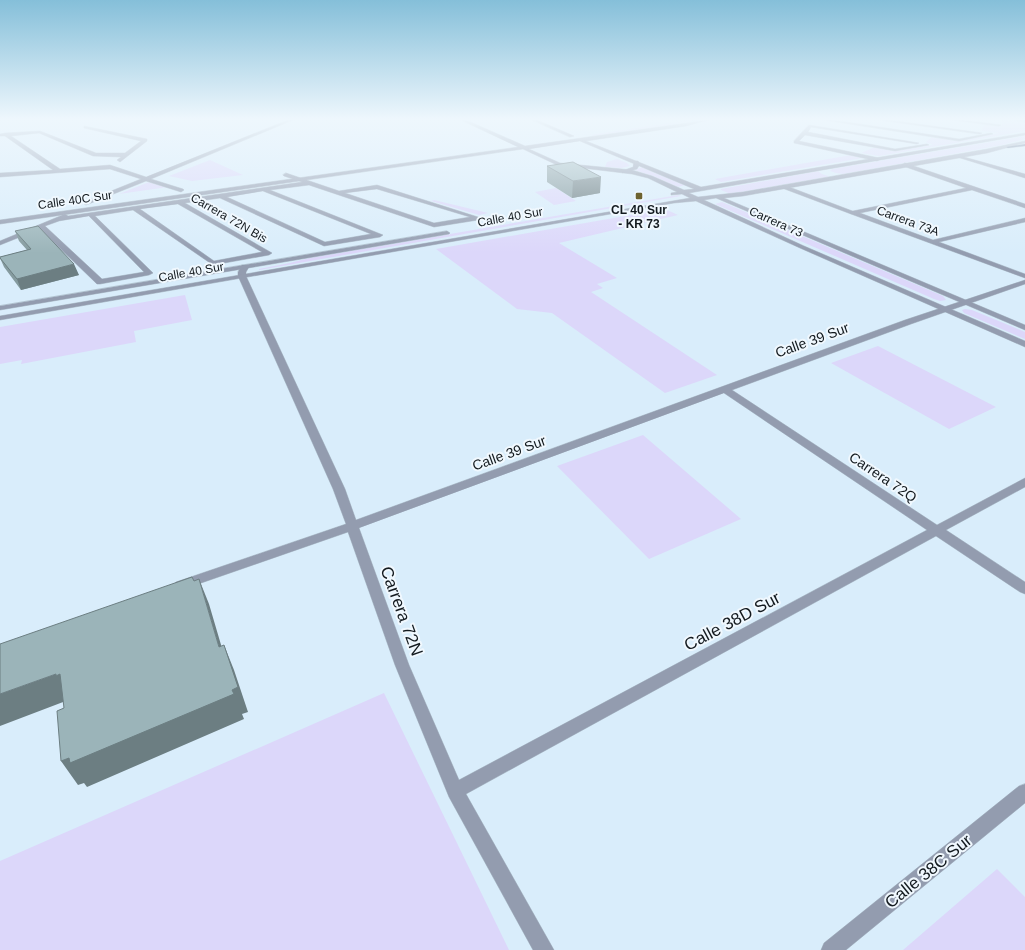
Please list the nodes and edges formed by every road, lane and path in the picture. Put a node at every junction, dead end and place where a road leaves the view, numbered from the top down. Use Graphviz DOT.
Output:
graph roads {
  1 [pos="49,164"];
  2 [pos="114,164"];
  3 [pos="181,164"];
  4 [pos="364,164"];
  5 [pos="408,164"];
  6 [pos="562,164"];
  7 [pos="638,164"];
  8 [pos="641,164"];
  9 [pos="846,164"];
  10 [pos="909,164"];
  11 [pos="986,164"];
  12 [pos="905,165"];
  13 [pos="110,167"];
  14 [pos="824,168"];
  15 [pos="0,170"];
  16 [pos="59,171"];
  17 [pos="624,172"];
  18 [pos="2,175"];
  19 [pos="286,175"];
  20 [pos="843,176"];
  21 [pos="1025,176"];
  22 [pos="145,179"];
  23 [pos="300,180"];
  24 [pos="310,183"];
  25 [pos="784,187"];
  26 [pos="972,188"];
  27 [pos="181,190"];
  28 [pos="263,190"];
  29 [pos="701,190"];
  30 [pos="164,192"];
  31 [pos="684,192"];
  32 [pos="338,193"];
  33 [pos="221,196"];
  34 [pos="717,197"];
  35 [pos="696,199"];
  36 [pos="110,200"];
  37 [pos="179,202"];
  38 [pos="86,203"];
  39 [pos="1025,206"];
  40 [pos="79,207"];
  41 [pos="134,208"];
  42 [pos="853,213"];
  43 [pos="90,214"];
  44 [pos="550,215"];
  45 [pos="58,219"];
  46 [pos="1025,220"];
  47 [pos="0,222"];
  48 [pos="42,226"];
  49 [pos="452,232"];
  50 [pos="932,242"];
  51 [pos="0,244"];
  52 [pos="268,253"];
  53 [pos="244,271"];
  54 [pos="1025,276"];
  55 [pos="1025,282"];
  56 [pos="964,302"];
  57 [pos="0,308"];
  58 [pos="945,309"];
  59 [pos="0,318"];
  60 [pos="1025,328"];
  61 [pos="1025,344"];
  62 [pos="724,389"];
  63 [pos="1025,482"];
  64 [pos="353,526"];
  65 [pos="936,530"];
  66 [pos="1025,589"];
  67 [pos="168,590"];
  68 [pos="455,791"];
  69 [pos="1025,792"];
  70 [pos="544,950"];
  71 [pos="831,950"];
  1 -- 16 [label="street"];
  2 -- 13 [label="street"];
  3 -- 22 [label="street"];
  4 -- 19 [label="street"];
  5 -- 23 [label="street, Calle 40C Sur"];
  6 -- 17 [label="street, Carrera 73"];
  7 -- 17 [label="street"];
  8 -- 29 [label="street, Carrera 73"];
  9 -- 14 [label="street, Calle 40 Sur"];
  10 -- 12 [label="street, Calle 40 Sur"];
  11 -- 21 [label="street"];
  12 -- 20 [label="street, Calle 40 Sur"];
  12 -- 26 [label="street"];
  13 -- 16 [label="street"];
  13 -- 22 [label="street, Carrera 72N Bis"];
  14 -- 20 [label="street"];
  14 -- 29 [label="street, Calle 40 Sur"];
  15 -- 18 [label="street"];
  16 -- 18 [label="street"];
  17 -- 31 [label="street, Carrera 73"];
  19 -- 23 [label="street"];
  19 -- 27 [label="street"];
  20 -- 25 [label="street, Calle 40 Sur"];
  22 -- 27 [label="street, Carrera 72N Bis"];
  22 -- 38 [label="street"];
  23 -- 24 [label="street"];
  23 -- 40 [label="street, Calle 40C Sur"];
  24 -- 28 [label="street, Calle 40C Sur"];
  24 -- 32 [label="street"];
  25 -- 34 [label="street, Calle 40 Sur"];
  25 -- 42 [label="street, Carrera 73A"];
  26 -- 39 [label="street"];
  26 -- 42 [label="street"];
  27 -- 30 [label="street"];
  28 -- 33 [label="street, Calle 40C Sur"];
  28 -- 33 [label="street"];
  29 -- 31 [label="street, Calle 40 Sur"];
  29 -- 34 [label="street, Carrera 73"];
  31 -- 35 [label="street, Carrera 73"];
  31 -- 44 [label="street, Calle 40 Sur"];
  32 -- 32 [label="street, Calle 40 Sur"];
  33 -- 37 [label="street, Calle 40C Sur"];
  34 -- 35 [label="street, Calle 40 Sur"];
  34 -- 56 [label="street, Carrera 73"];
  35 -- 53 [label="street, Calle 40 Sur"];
  35 -- 58 [label="street, Carrera 73"];
  36 -- 38 [label="street, Calle 40C Sur"];
  37 -- 41 [label="street, Calle 40C Sur"];
  37 -- 52 [label="street, Carrera 72N Bis"];
  38 -- 40 [label="street, Calle 40C Sur"];
  40 -- 45 [label="street"];
  40 -- 47 [label="street, Calle 40C Sur"];
  41 -- 43 [label="street, Calle 40C Sur"];
  41 -- 52 [label="street, Calle 40 Sur"];
  42 -- 50 [label="street, Carrera 73A"];
  43 -- 45 [label="street, Calle 40C Sur"];
  43 -- 48 [label="street, Calle 40 Sur"];
  45 -- 48 [label="street"];
  46 -- 50 [label="street"];
  48 -- 51 [label="street"];
  49 -- 53 [label="street, Calle 40 Sur"];
  50 -- 54 [label="street, Carrera 73A"];
  53 -- 57 [label="street, Calle 40 Sur"];
  53 -- 59 [label="street, Calle 40 Sur"];
  53 -- 64 [label="street, Carrera 72N"];
  55 -- 56 [label="street, Calle 39 Sur"];
  56 -- 58 [label="street, Calle 39 Sur"];
  56 -- 60 [label="street, Carrera 73"];
  58 -- 61 [label="street, Carrera 73"];
  58 -- 62 [label="street, Calle 39 Sur"];
  62 -- 64 [label="street, Calle 39 Sur"];
  62 -- 65 [label="street, Carrera 72Q"];
  63 -- 65 [label="street, Calle 38D Sur"];
  64 -- 67 [label="street, Calle 39 Sur"];
  64 -- 68 [label="street, Carrera 72N"];
  65 -- 66 [label="street, Carrera 72Q"];
  65 -- 68 [label="street, Calle 38D Sur"];
  68 -- 70 [label="street, Carrera 72N"];
  69 -- 71 [label="street, Calle 38C Sur"];
}
